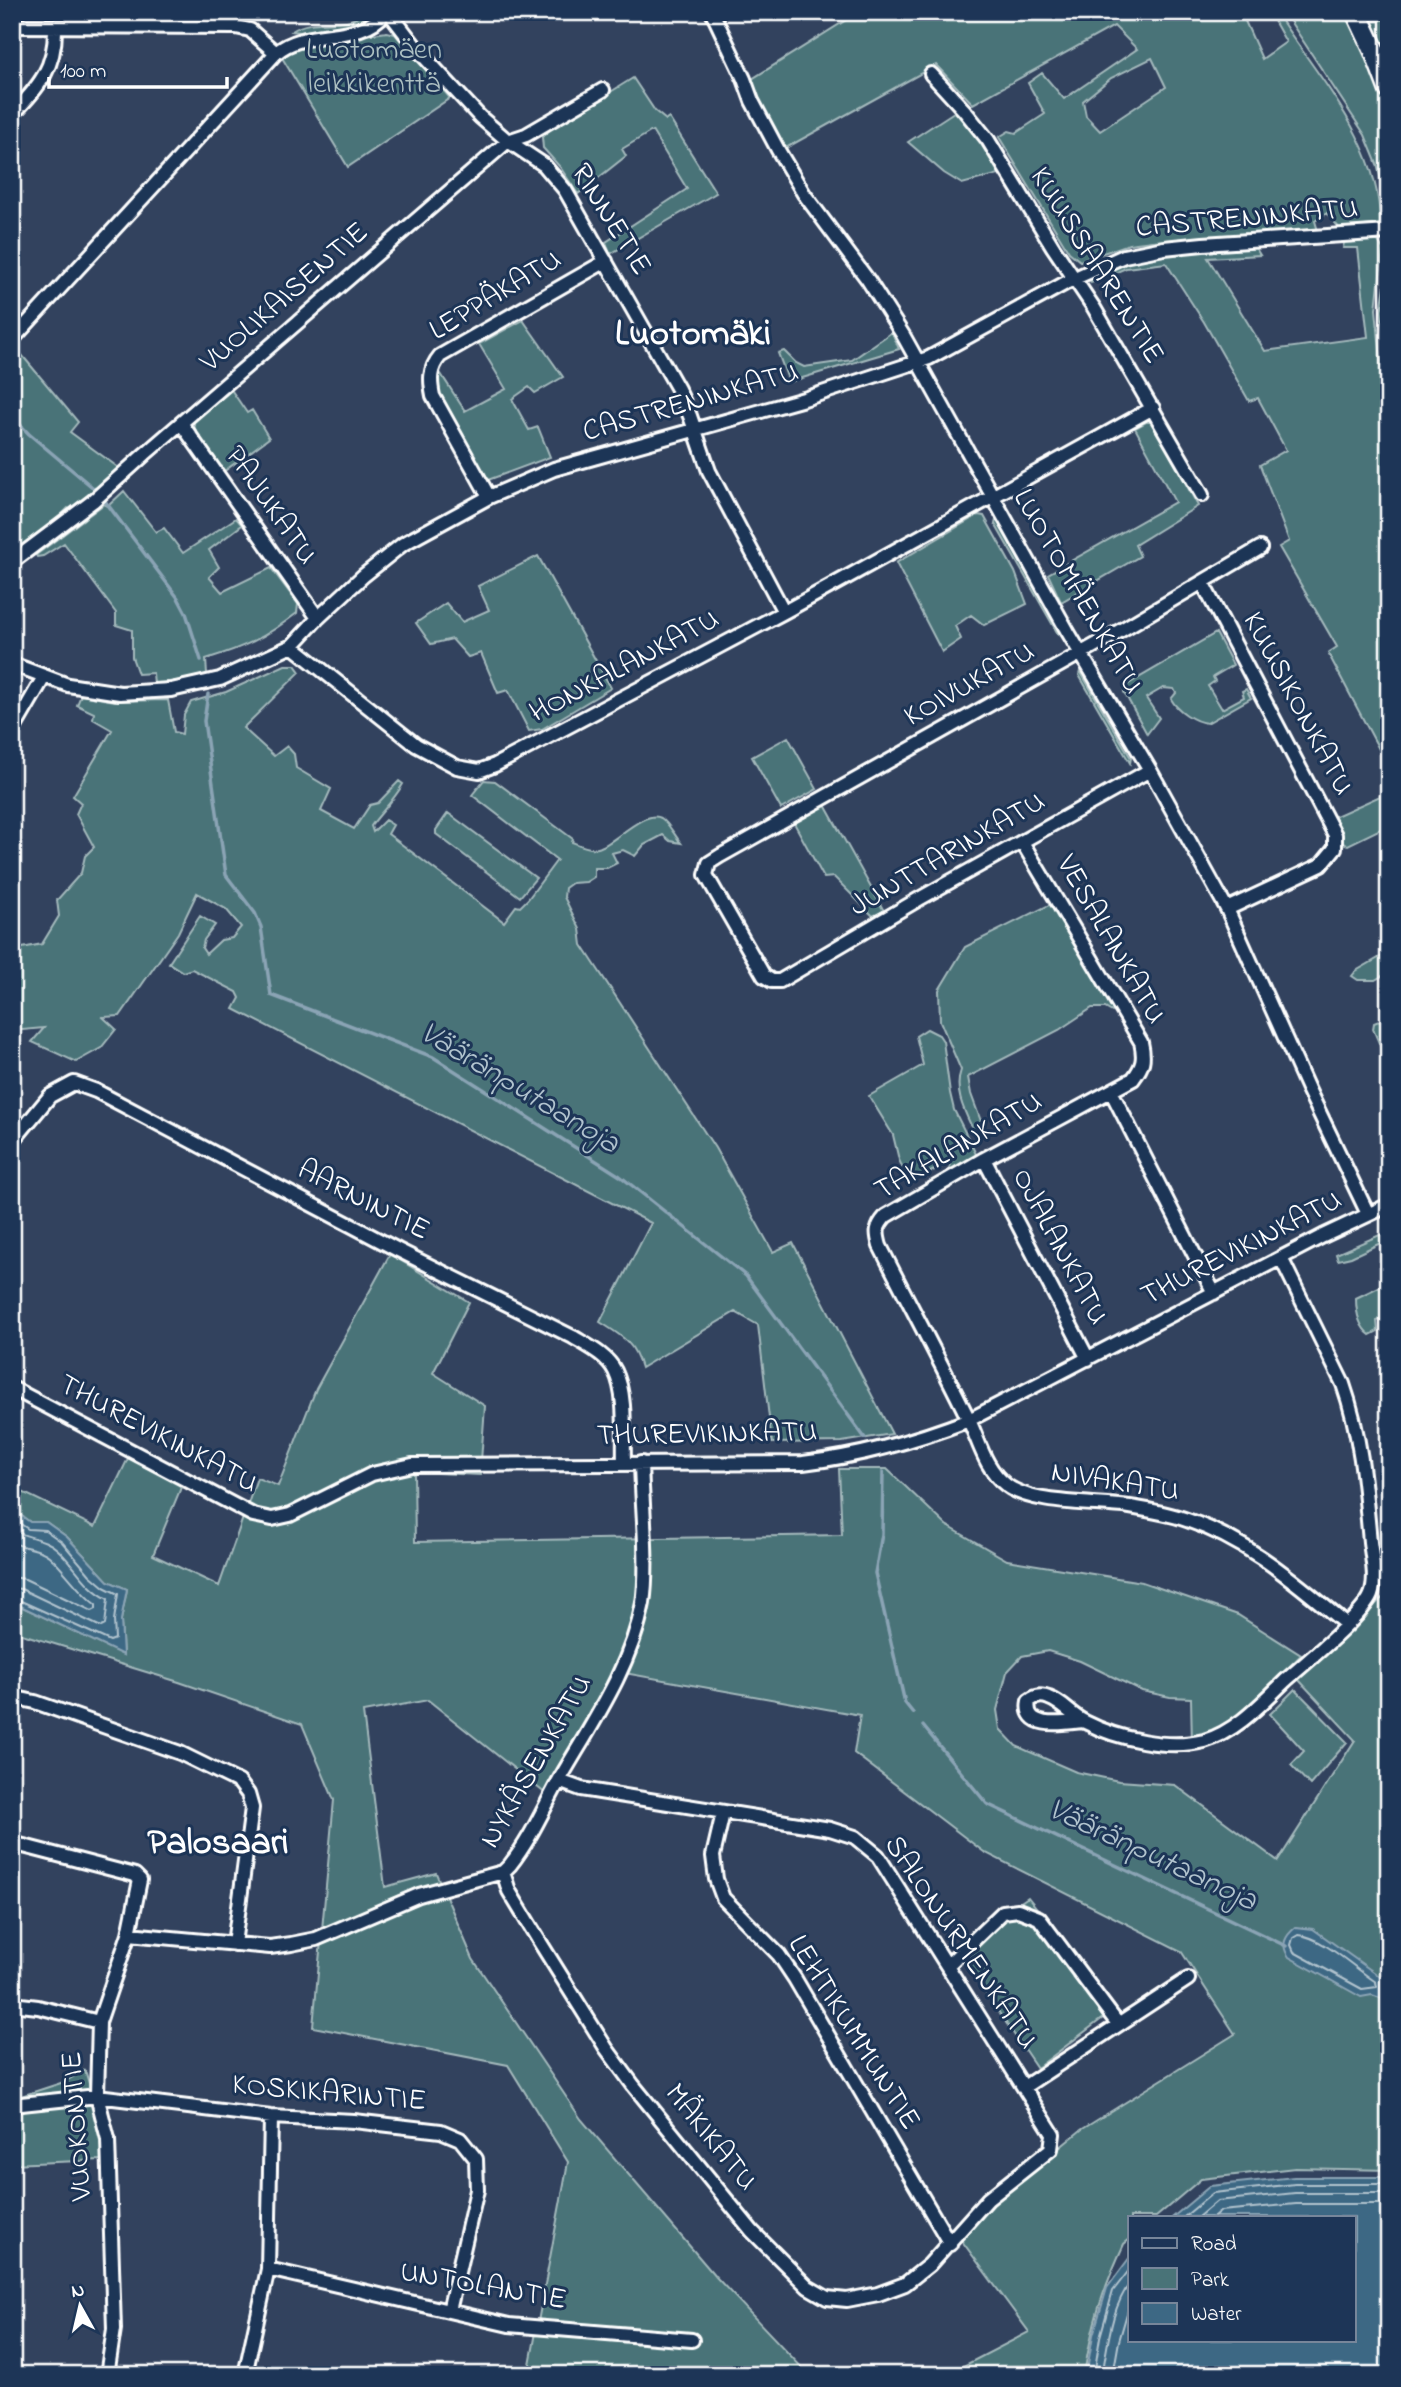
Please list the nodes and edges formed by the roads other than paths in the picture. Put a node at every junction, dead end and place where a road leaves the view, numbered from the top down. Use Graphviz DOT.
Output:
graph roads {
  1 [pos="387,12"];
  2 [pos="1356,12"];
  3 [pos="718,15"];
  4 [pos="12,26"];
  5 [pos="55,27"];
  6 [pos="276,53"];
  7 [pos="931,74"];
  8 [pos="1389,89"];
  9 [pos="603,90"];
  10 [pos="12,115"];
  11 [pos="508,141"];
  12 [pos="1389,232"];
  13 [pos="606,261"];
  14 [pos="1073,278"];
  15 [pos="12,340"];
  16 [pos="917,362"];
  17 [pos="1153,408"];
  18 [pos="181,423"];
  19 [pos="695,430"];
  20 [pos="1202,495"];
  21 [pos="992,496"];
  22 [pos="489,497"];
  23 [pos="1260,548"];
  24 [pos="12,562"];
  25 [pos="1202,583"];
  26 [pos="784,612"];
  27 [pos="318,618"];
  28 [pos="292,646"];
  29 [pos="1080,653"];
  30 [pos="12,664"];
  31 [pos="44,677"];
  32 [pos="12,732"];
  33 [pos="1150,770"];
  34 [pos="1022,842"];
  35 [pos="1227,909"];
  36 [pos="772,981"];
  37 [pos="1143,1067"];
  38 [pos="1111,1091"];
  39 [pos="12,1142"];
  40 [pos="984,1159"];
  41 [pos="1389,1205"];
  42 [pos="1368,1214"];
  43 [pos="1281,1258"];
  44 [pos="1214,1293"];
  45 [pos="1088,1359"];
  46 [pos="12,1388"];
  47 [pos="969,1420"];
  48 [pos="624,1463"];
  49 [pos="641,1463"];
  50 [pos="1346,1624"];
  51 [pos="12,1697"];
  52 [pos="1083,1721"];
  53 [pos="559,1781"];
  54 [pos="723,1813"];
  55 [pos="12,1843"];
  56 [pos="503,1872"];
  57 [pos="129,1934"];
  58 [pos="234,1944"];
  59 [pos="948,1965"];
  60 [pos="1188,1979"];
  61 [pos="12,2004"];
  62 [pos="99,2022"];
  63 [pos="1118,2024"];
  64 [pos="1024,2087"];
  65 [pos="97,2096"];
  66 [pos="12,2105"];
  67 [pos="271,2117"];
  68 [pos="950,2244"];
  69 [pos="268,2269"];
  70 [pos="449,2311"];
  71 [pos="692,2340"];
  72 [pos="107,2375"];
  73 [pos="245,2375"];
  1 -- 6 [label="street"];
  1 -- 11 [label="street, RINNETIE"];
  2 -- 8 [label="main road"];
  3 -- 16 [label="street, LUOTOMÄENKATU"];
  4 -- 5 [label="street"];
  5 -- 6 [label="street"];
  5 -- 10 [label="street"];
  6 -- 15 [label="street"];
  7 -- 14 [label="street, KUUSSAARENTIE"];
  9 -- 11 [label="street, VUOLIKAISENTIE"];
  11 -- 13 [label="street, RINNETIE"];
  11 -- 18 [label="street, VUOLIKAISENTIE"];
  12 -- 14 [label="street, CASTRENINKATU"];
  13 -- 19 [label="street, RINNETIE"];
  13 -- 22 [label="street, LEPPÄKATU"];
  14 -- 16 [label="street, CASTRENINKATU"];
  14 -- 17 [label="street, KUUSSAARENTIE"];
  16 -- 19 [label="street, CASTRENINKATU"];
  16 -- 21 [label="street, LUOTOMÄENKATU"];
  17 -- 20 [label="street, KUUSSAARENTIE"];
  17 -- 21 [label="street, HONKALANKATU"];
  18 -- 24 [label="street, VUOLIKAISENTIE"];
  18 -- 27 [label="street, PAJUKATU"];
  19 -- 22 [label="street, CASTRENINKATU"];
  19 -- 26 [label="street, RINNETIE"];
  21 -- 26 [label="street, HONKALANKATU"];
  21 -- 29 [label="street, LUOTOMÄENKATU"];
  22 -- 27 [label="street, CASTRENINKATU"];
  23 -- 25 [label="street, KOIVUKATU"];
  25 -- 29 [label="street, KOIVUKATU"];
  25 -- 35 [label="street, KUUSIKONKATU"];
  26 -- 28 [label="street, HONKALANKATU"];
  27 -- 28 [label="street, CASTRENINKATU"];
  28 -- 31 [label="street, CASTRENINKATU"];
  29 -- 33 [label="street, LUOTOMÄENKATU"];
  29 -- 36 [label="street, KOIVUKATU"];
  30 -- 31 [label="street, CASTRENINKATU"];
  31 -- 32 [label="street"];
  33 -- 34 [label="street, JUNTTARINKATU"];
  33 -- 35 [label="street, LUOTOMÄENKATU"];
  34 -- 36 [label="street, JUNTTARINKATU"];
  34 -- 37 [label="street, VESALANKATU"];
  35 -- 42 [label="street, LUOTOMÄENKATU"];
  37 -- 38 [label="street, TAKALANKATU"];
  38 -- 40 [label="street, TAKALANKATU"];
  38 -- 44 [label="street"];
  39 -- 48 [label="street, AARNINTIE"];
  40 -- 45 [label="street, OJALANKATU"];
  40 -- 47 [label="street, TAKALANKATU"];
  41 -- 42 [label="street, THUREVIKINKATU"];
  42 -- 43 [label="street, THUREVIKINKATU"];
  43 -- 44 [label="street, THUREVIKINKATU"];
  43 -- 50 [label="street"];
  44 -- 45 [label="street, THUREVIKINKATU"];
  45 -- 47 [label="street, THUREVIKINKATU"];
  46 -- 48 [label="street, THUREVIKINKATU"];
  47 -- 49 [label="street, THUREVIKINKATU"];
  47 -- 50 [label="street, NIVAKATU"];
  48 -- 49 [label="street, THUREVIKINKATU"];
  49 -- 53 [label="street, NYKÄSENKATU"];
  50 -- 52 [label="street"];
  51 -- 58 [label="street"];
  53 -- 54 [label="street, SALONURMENKATU"];
  53 -- 56 [label="street, NYKÄSENKATU"];
  54 -- 59 [label="street, SALONURMENKATU"];
  54 -- 68 [label="street, LEHTIKUMMUNTIE"];
  55 -- 57 [label="street, VUOKONTIE"];
  56 -- 58 [label="street, NYKÄSENKATU"];
  56 -- 68 [label="street, MÄKIKATU"];
  57 -- 58 [label="street, NYKÄSENKATU"];
  57 -- 62 [label="street, VUOKONTIE"];
  59 -- 63 [label="street"];
  59 -- 64 [label="street, SALONURMENKATU"];
  60 -- 63 [label="street"];
  61 -- 62 [label="street"];
  62 -- 65 [label="street, VUOKONTIE"];
  63 -- 64 [label="street"];
  64 -- 68 [label="street, SALONURMENKATU"];
  65 -- 66 [label="street, KOSKIKARINTIE"];
  65 -- 67 [label="street, KOSKIKARINTIE"];
  65 -- 72 [label="street, VUOKONTIE"];
  67 -- 69 [label="street"];
  67 -- 70 [label="street, KOSKIKARINTIE"];
  69 -- 70 [label="street, UNTOLANTIE"];
  69 -- 73 [label="street"];
  70 -- 71 [label="street, UNTOLANTIE"];
}
